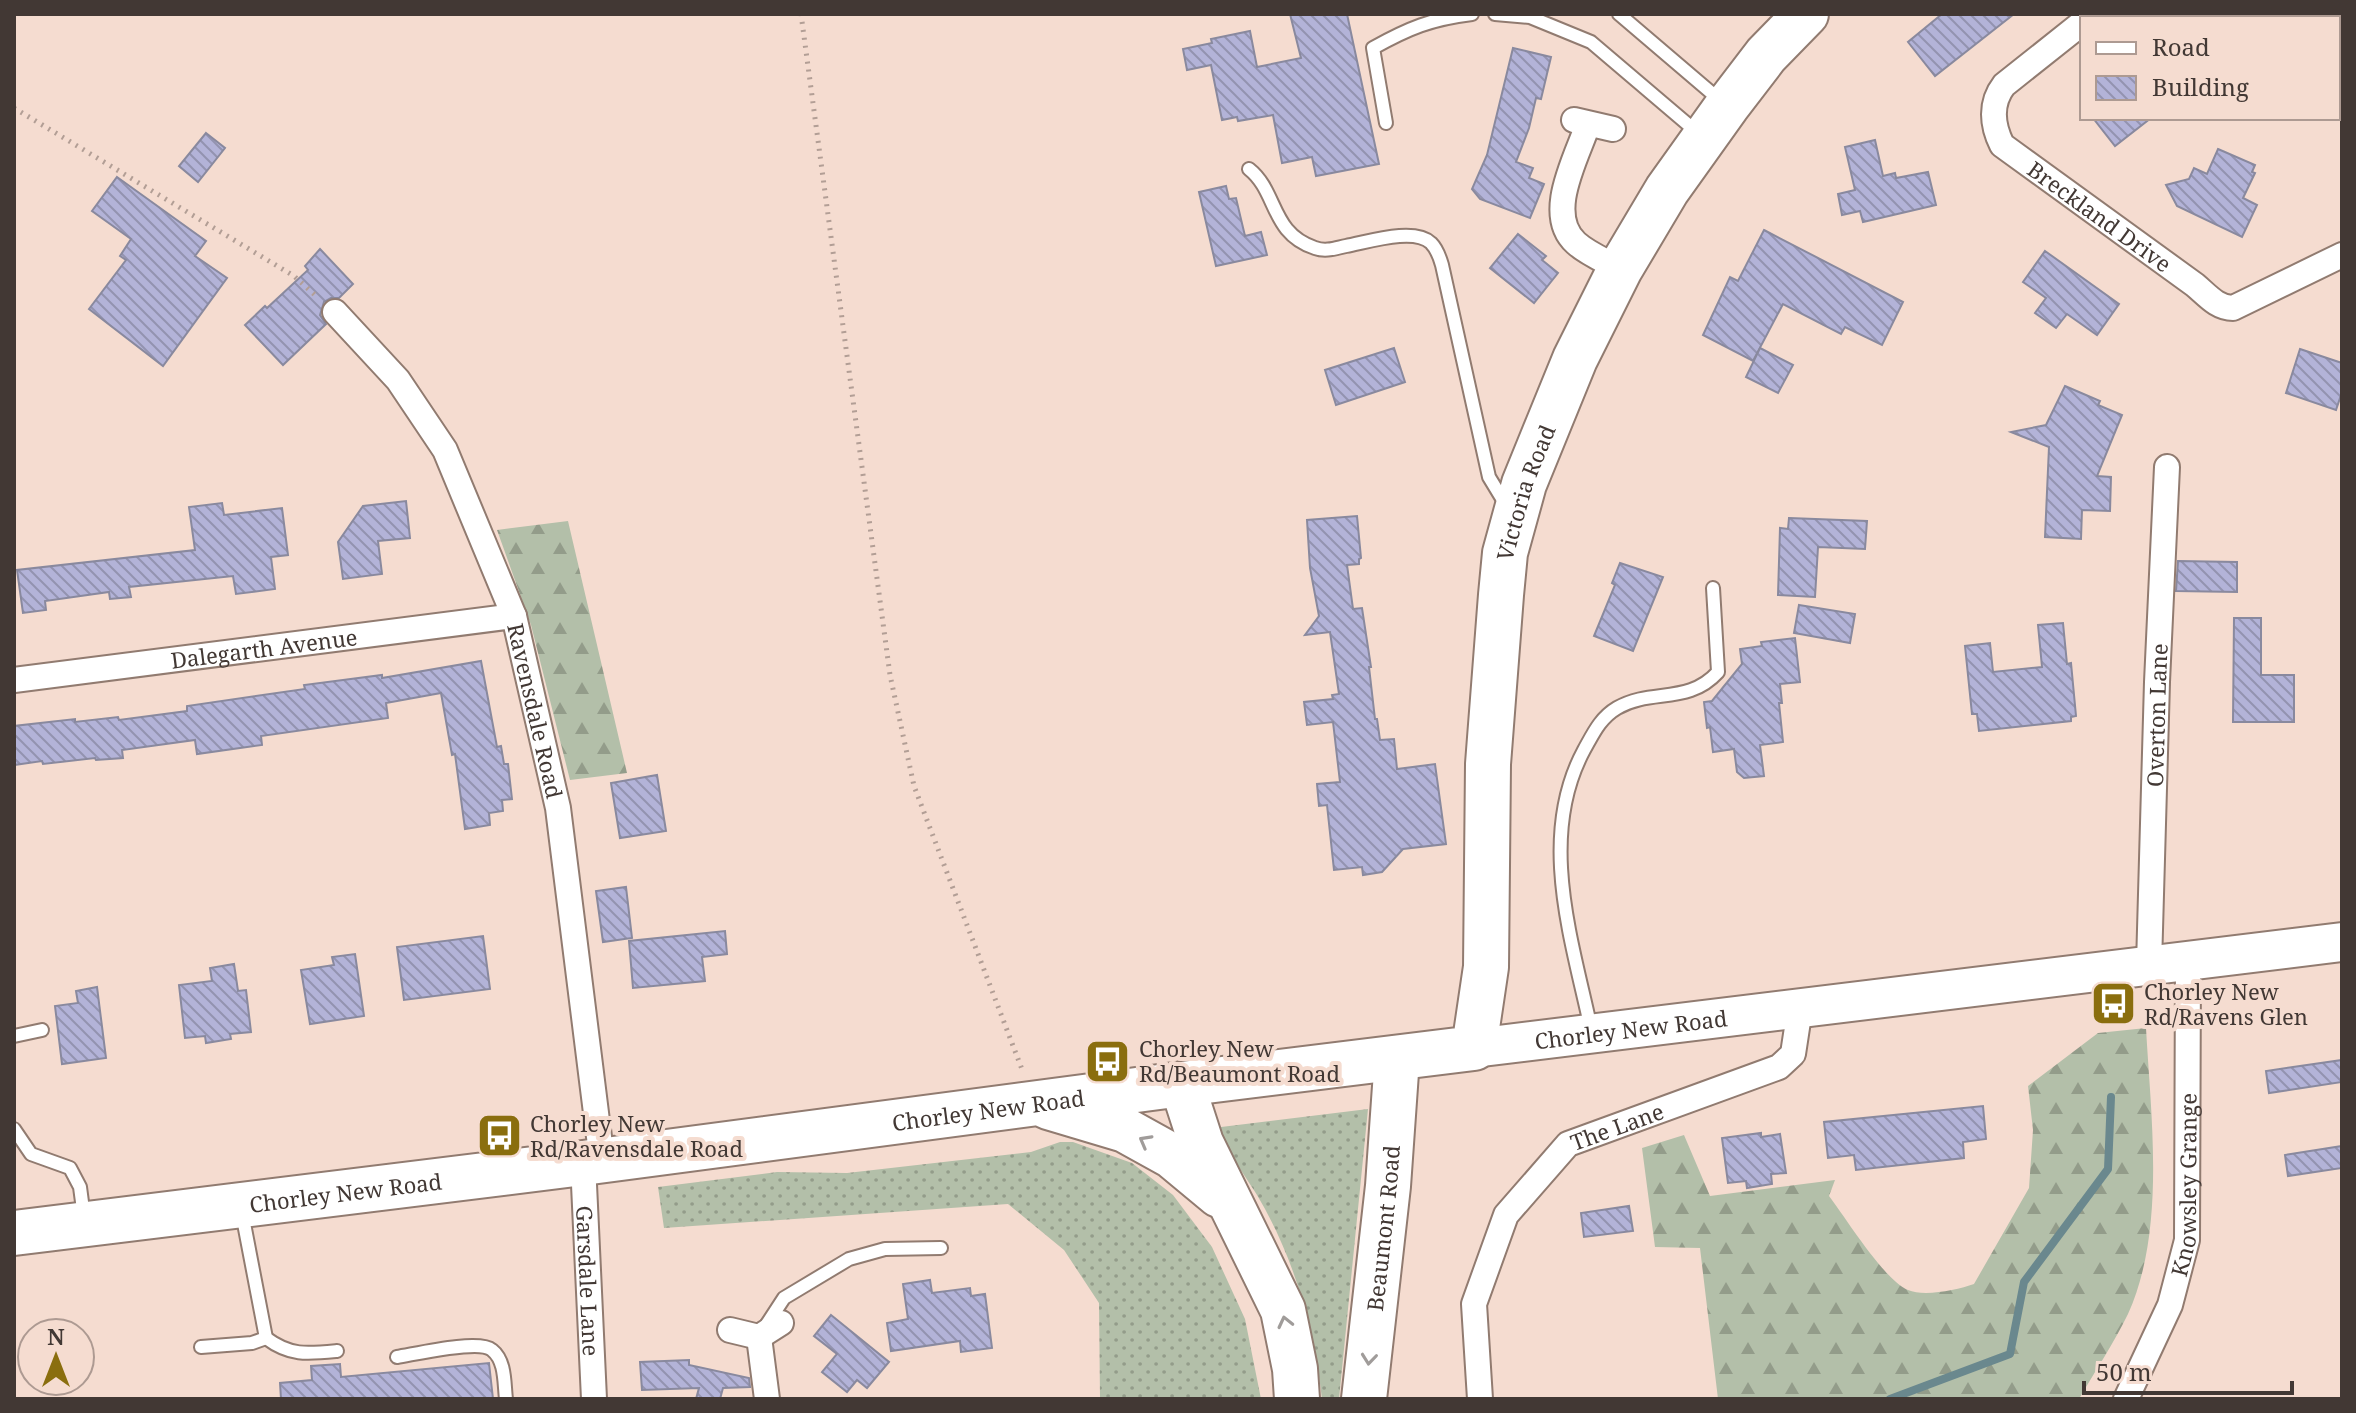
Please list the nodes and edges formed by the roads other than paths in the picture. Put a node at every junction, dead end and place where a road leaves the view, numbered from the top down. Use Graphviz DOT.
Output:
graph roads {
  1 [pos="1472,14"];
  2 [pos="1495,14"];
  3 [pos="1619,14"];
  4 [pos="1806,14"];
  5 [pos="2080,25"];
  6 [pos="1715,122"];
  7 [pos="1386,123"];
  8 [pos="1613,129"];
  9 [pos="1249,169"];
  10 [pos="2342,255"];
  11 [pos="1620,269"];
  12 [pos="335,312"];
  13 [pos="2167,467"];
  14 [pos="1513,518"];
  15 [pos="1713,588"];
  16 [pos="514,616"];
  17 [pos="14,680"];
  18 [pos="2342,942"];
  19 [pos="2188,960"];
  20 [pos="2149,965"];
  21 [pos="1800,1008"];
  22 [pos="42,1030"];
  23 [pos="1591,1032"];
  24 [pos="14,1036"];
  25 [pos="1474,1048"];
  26 [pos="1397,1058"];
  27 [pos="1182,1084"];
  28 [pos="1035,1103"];
  29 [pos="14,1129"];
  30 [pos="593,1162"];
  31 [pos="1230,1204"];
  32 [pos="240,1206"];
  33 [pos="85,1225"];
  34 [pos="14,1233"];
  35 [pos="941,1248"];
  36 [pos="781,1323"];
  37 [pos="730,1330"];
  38 [pos="759,1337"];
  39 [pos="266,1338"];
  40 [pos="201,1347"];
  41 [pos="337,1351"];
  42 [pos="397,1357"];
  43 [pos="506,1399"];
  44 [pos="594,1399"];
  45 [pos="767,1399"];
  46 [pos="1297,1399"];
  47 [pos="1364,1399"];
  48 [pos="1480,1399"];
  49 [pos="2126,1399"];
  1 -- 7 [label="lane"];
  2 -- 6 [label="lane"];
  3 -- 6 [label="lane"];
  4 -- 6 [label="highway, Victoria Road"];
  5 -- 10 [label="street, Breckland Drive"];
  6 -- 11 [label="highway, Victoria Road"];
  8 -- 11 [label="street"];
  9 -- 14 [label="lane"];
  11 -- 14 [label="highway, Victoria Road"];
  12 -- 16 [label="street, Ravensdale Road"];
  13 -- 20 [label="street, Overton Lane"];
  14 -- 25 [label="highway, Victoria Road"];
  15 -- 23 [label="lane"];
  16 -- 17 [label="street, Dalegarth Avenue"];
  16 -- 30 [label="street, Ravensdale Road"];
  18 -- 19 [label="main road, Chorley New Road"];
  19 -- 20 [label="main road, Chorley New Road"];
  19 -- 49 [label="street, Knowsley Grange"];
  20 -- 21 [label="main road, Chorley New Road"];
  21 -- 23 [label="main road, Chorley New Road"];
  21 -- 48 [label="street, The Lane"];
  22 -- 24 [label="lane"];
  23 -- 25 [label="main road, Chorley New Road"];
  25 -- 26 [label="highway, Chorley New Road"];
  26 -- 27 [label="highway, Chorley New Road"];
  26 -- 47 [label="highway, Beaumont Road, one-way"];
  27 -- 28 [label="highway, Chorley New Road"];
  27 -- 31 [label="highway"];
  28 -- 30 [label="highway, Chorley New Road"];
  31 -- 28 [label="highway, one-way"];
  29 -- 33 [label="lane"];
  30 -- 32 [label="highway, Chorley New Road"];
  30 -- 44 [label="street, Garsdale Lane"];
  46 -- 31 [label="highway, one-way"];
  32 -- 33 [label="highway, Chorley New Road"];
  32 -- 39 [label="lane"];
  33 -- 34 [label="highway, Chorley New Road"];
  35 -- 38 [label="lane"];
  36 -- 38 [label="street"];
  37 -- 38 [label="street"];
  38 -- 45 [label="street"];
  39 -- 40 [label="lane"];
  39 -- 41 [label="lane"];
  42 -- 43 [label="lane"];
}
